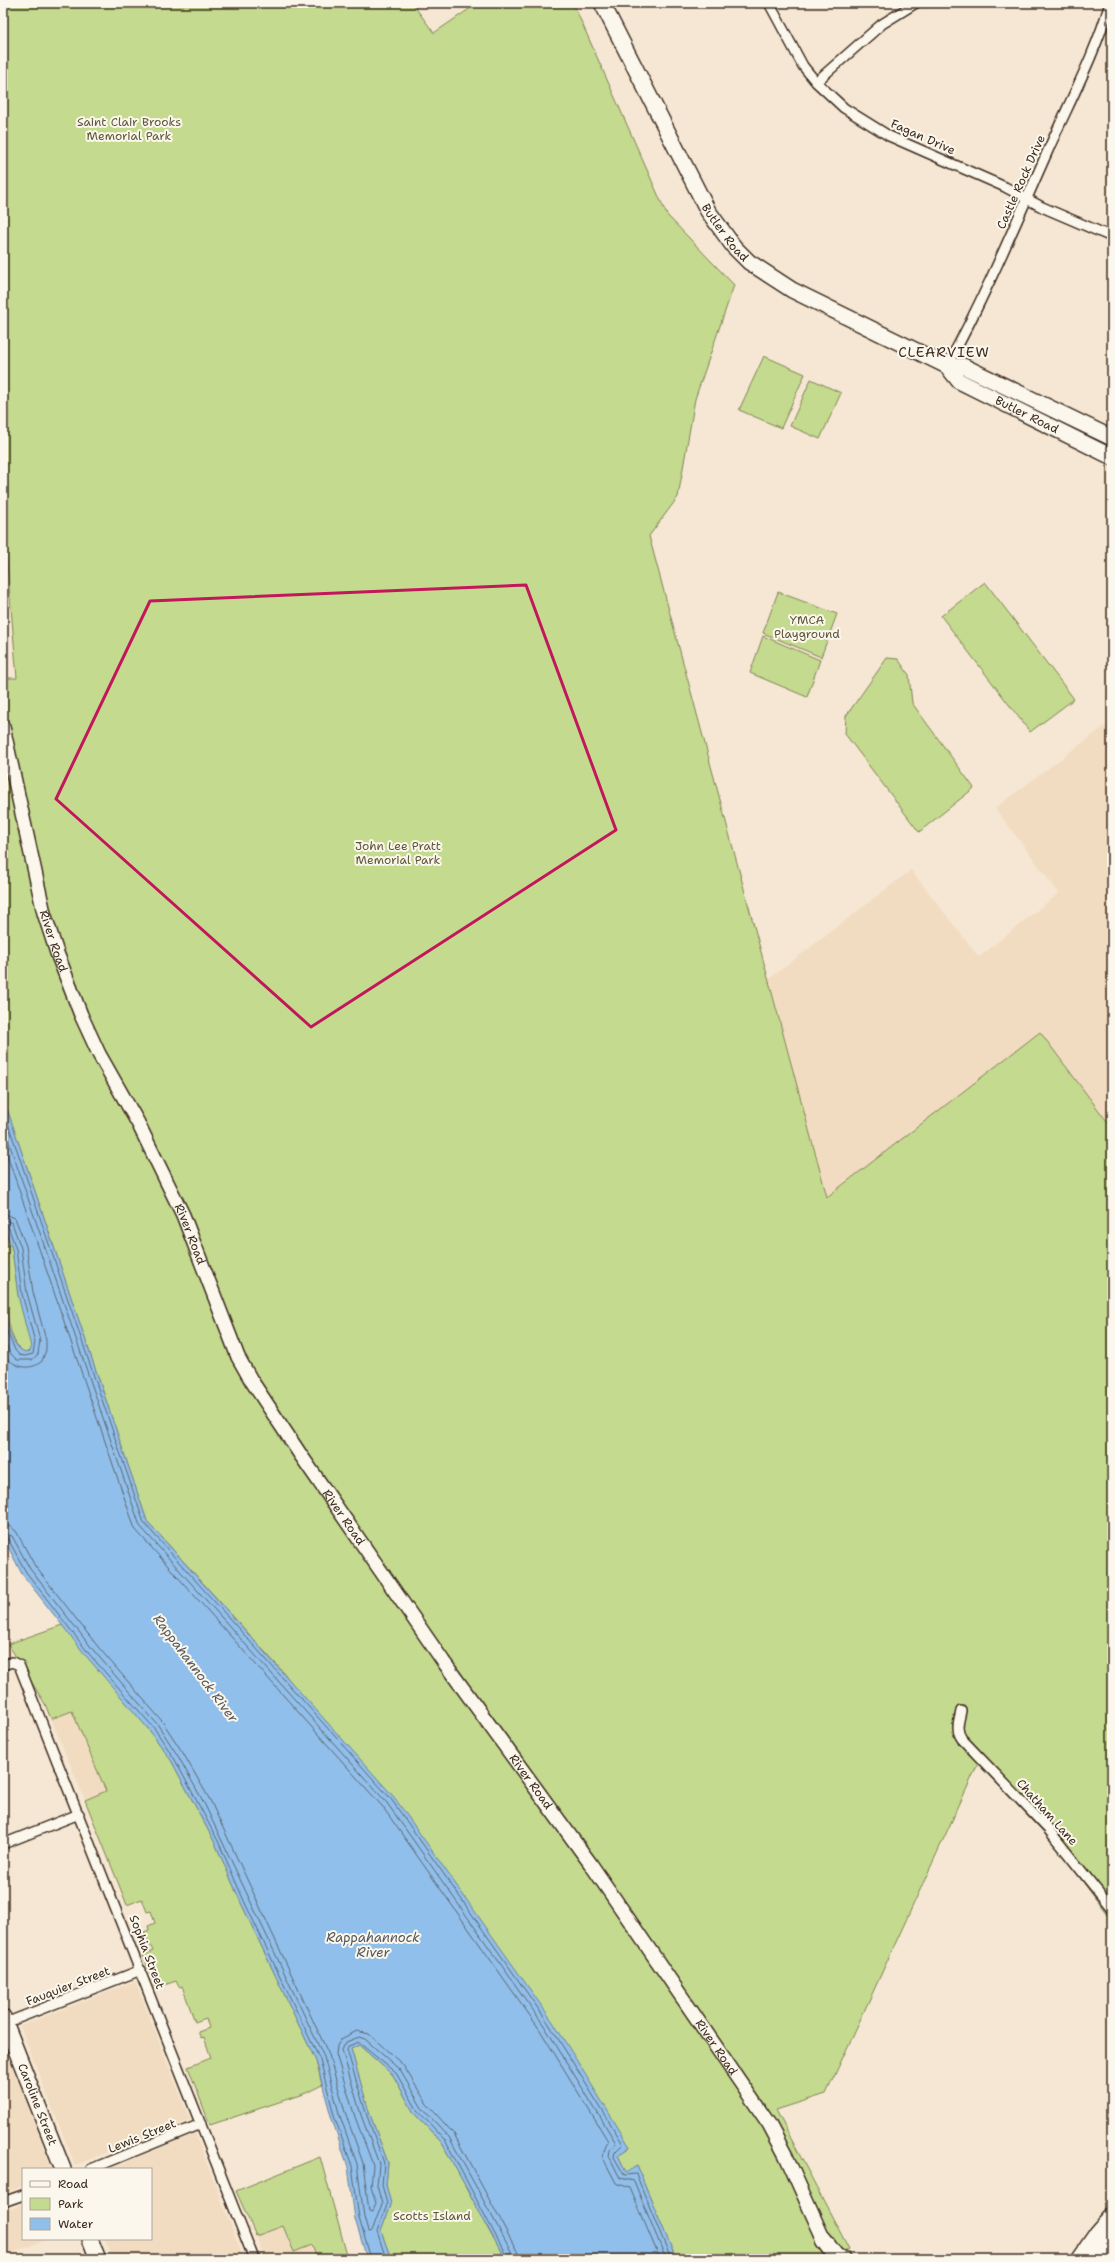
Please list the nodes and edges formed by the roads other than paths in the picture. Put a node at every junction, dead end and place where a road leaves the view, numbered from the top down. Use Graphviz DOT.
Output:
graph roads {
  1 [pos="602,3"];
  2 [pos="769,3"];
  3 [pos="916,3"];
  4 [pos="1110,3"];
  5 [pos="816,82"];
  6 [pos="1027,199"];
  7 [pos="1112,237"];
  8 [pos="947,366"];
  9 [pos="1112,438"];
  10 [pos="1112,457"];
  11 [pos="3,726"];
  12 [pos="6,1664"];
  13 [pos="961,1711"];
  14 [pos="79,1814"];
  15 [pos="3,1844"];
  16 [pos="1112,1908"];
  17 [pos="141,1970"];
  18 [pos="4,2021"];
  19 [pos="201,2124"];
  20 [pos="63,2168"];
  21 [pos="93,2168"];
  22 [pos="22,2195"];
  23 [pos="3,2202"];
  24 [pos="1112,2216"];
  25 [pos="1112,2227"];
  26 [pos="90,2240"];
  27 [pos="824,2240"];
  28 [pos="1101,2242"];
  29 [pos="98,2259"];
  30 [pos="254,2259"];
  31 [pos="824,2259"];
  32 [pos="842,2259"];
  33 [pos="1079,2259"];
  34 [pos="1092,2259"];
  35 [pos="1101,2259"];
  1 -- 8 [label="main road, Butler Road"];
  2 -- 5 [label="street, Fagan Drive"];
  3 -- 5 [label="street"];
  4 -- 6 [label="street, Castle Rock Drive"];
  5 -- 6 [label="street, Fagan Drive"];
  6 -- 7 [label="street, Fagan Drive"];
  6 -- 8 [label="street, Castle Rock Drive"];
  8 -- 9 [label="main road, Butler Road"];
  8 -- 10 [label="main road, Butler Road"];
  11 -- 27 [label="street, River Road"];
  12 -- 14 [label="street, Sophia Street"];
  13 -- 16 [label="street, Chatham Lane"];
  14 -- 15 [label="street"];
  14 -- 17 [label="street, Sophia Street"];
  17 -- 18 [label="street, Fauquier Street"];
  17 -- 19 [label="street, Sophia Street"];
  18 -- 20 [label="main road, Caroline Street"];
  19 -- 21 [label="street, Lewis Street"];
  19 -- 30 [label="street, Sophia Street"];
  22 -- 23 [label="street"];
  24 -- 33 [label="main road"];
  25 -- 28 [label="street"];
  26 -- 29 [label="main road"];
  27 -- 31 [label="main road"];
  27 -- 32 [label="main road"];
  28 -- 34 [label="street"];
  28 -- 35 [label="main road"];
}
